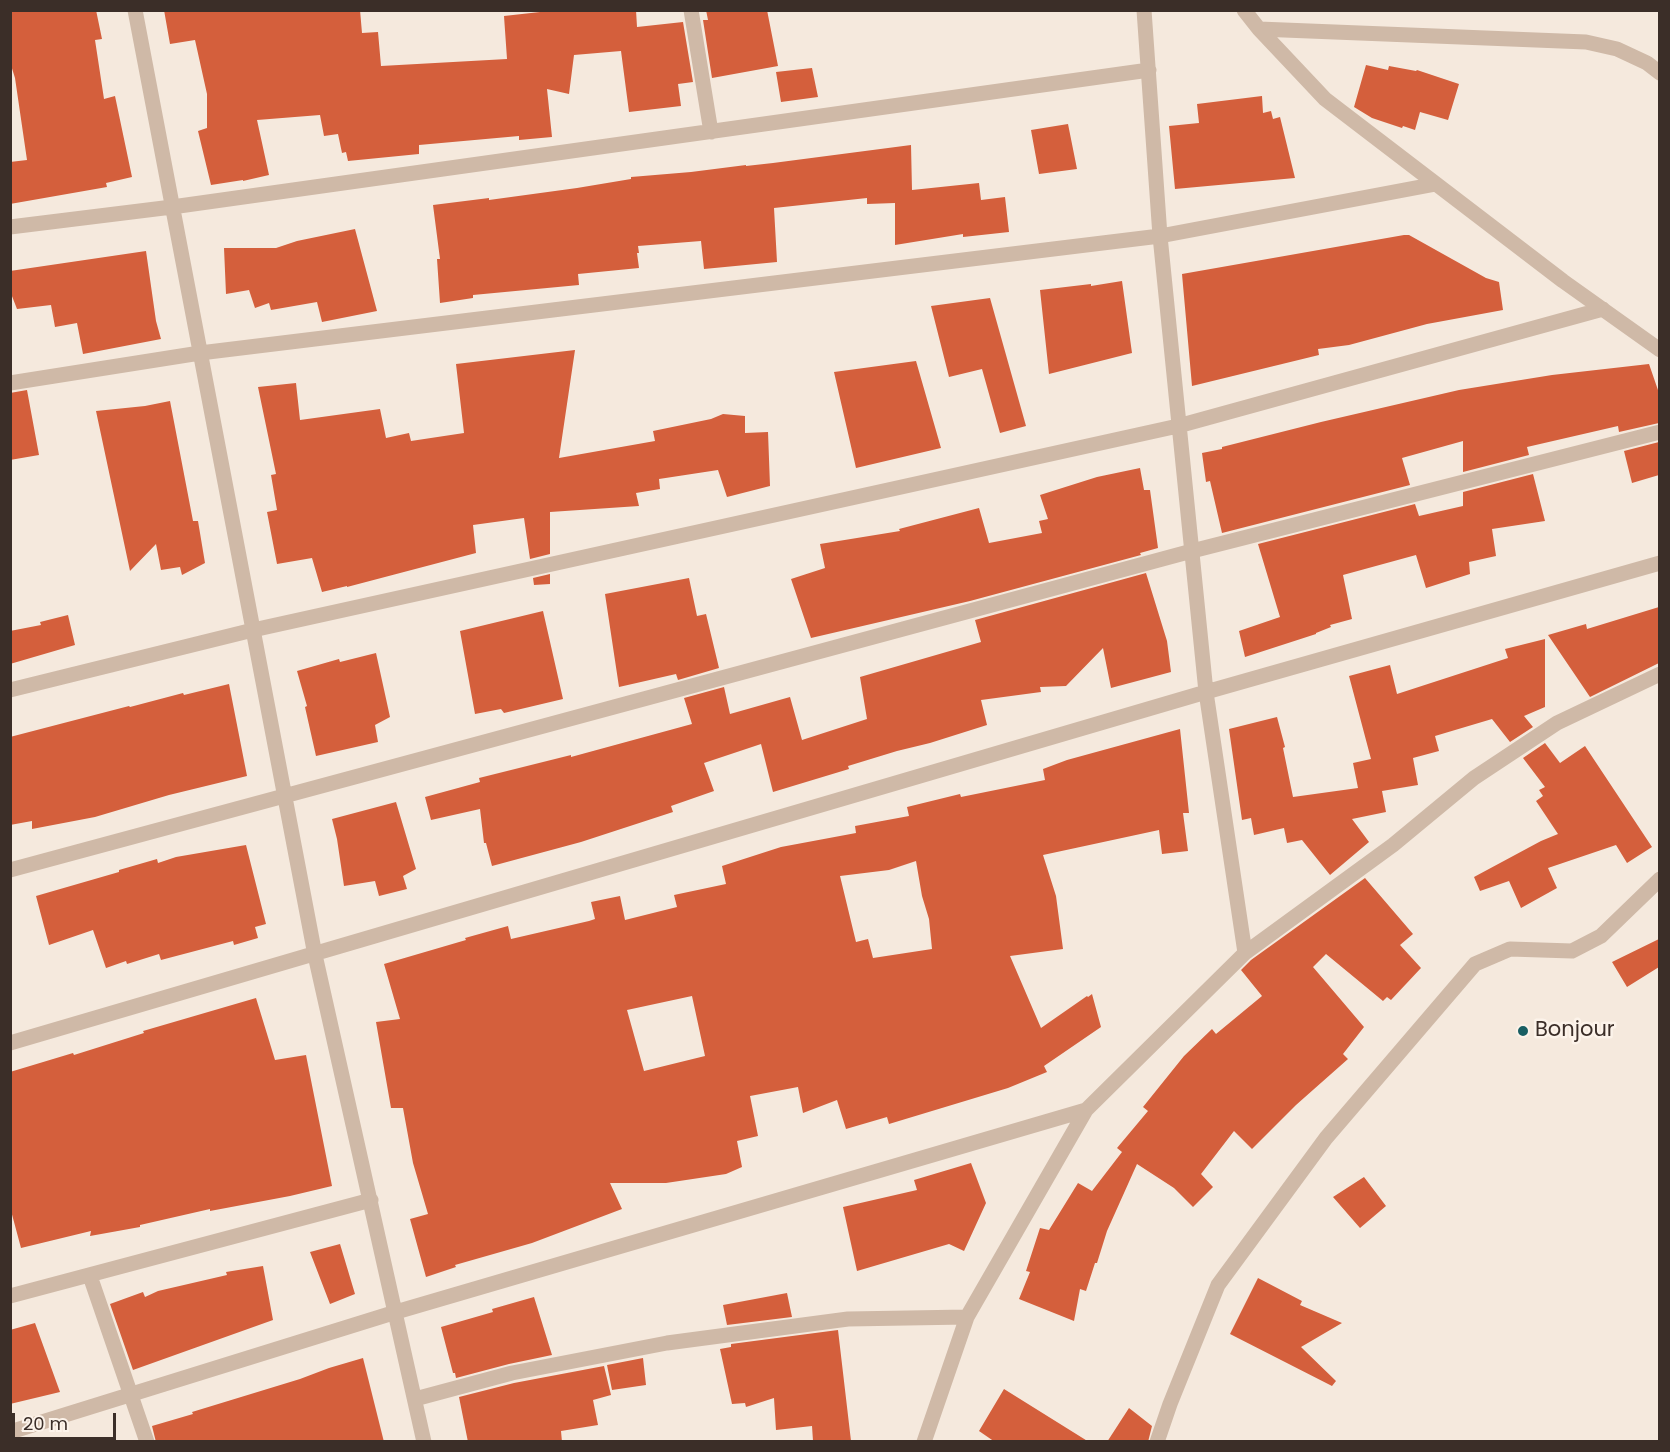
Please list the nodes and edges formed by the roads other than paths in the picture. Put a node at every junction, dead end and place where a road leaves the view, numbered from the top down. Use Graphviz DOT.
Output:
graph roads {
  1 [pos="135,10"];
  2 [pos="691,10"];
  3 [pos="1144,10"];
  4 [pos="1244,10"];
  5 [pos="1259,29"];
  6 [pos="1149,70"];
  7 [pos="1659,73"];
  8 [pos="711,132"];
  9 [pos="1436,184"];
  10 [pos="172,207"];
  11 [pos="10,227"];
  12 [pos="1160,236"];
  13 [pos="1603,309"];
  14 [pos="1659,350"];
  15 [pos="200,353"];
  16 [pos="10,383"];
  17 [pos="1178,426"];
  18 [pos="1659,432"];
  19 [pos="1192,551"];
  20 [pos="1659,563"];
  21 [pos="253,630"];
  22 [pos="1659,674"];
  23 [pos="10,690"];
  24 [pos="1206,692"];
  25 [pos="284,795"];
  26 [pos="10,870"];
  27 [pos="1659,879"];
  28 [pos="1245,953"];
  29 [pos="315,954"];
  30 [pos="10,1043"];
  31 [pos="1086,1110"];
  32 [pos="371,1200"];
  33 [pos="90,1276"];
  34 [pos="10,1296"];
  35 [pos="396,1312"];
  36 [pos="967,1317"];
  37 [pos="131,1395"];
  38 [pos="415,1399"];
  39 [pos="10,1432"];
  40 [pos="147,1442"];
  41 [pos="424,1442"];
  42 [pos="924,1442"];
  43 [pos="1157,1442"];
  1 -- 10 [label="street"];
  2 -- 8 [label="street"];
  3 -- 6 [label="street"];
  4 -- 5 [label="street"];
  5 -- 7 [label="street"];
  5 -- 9 [label="street"];
  6 -- 8 [label="street"];
  6 -- 12 [label="street"];
  8 -- 10 [label="street"];
  9 -- 12 [label="street"];
  9 -- 13 [label="street"];
  10 -- 11 [label="street"];
  10 -- 15 [label="street"];
  12 -- 15 [label="street"];
  12 -- 17 [label="street"];
  13 -- 14 [label="street"];
  13 -- 17 [label="street"];
  15 -- 16 [label="street"];
  15 -- 21 [label="street"];
  17 -- 19 [label="street"];
  17 -- 21 [label="street"];
  18 -- 19 [label="street"];
  19 -- 24 [label="street"];
  19 -- 25 [label="street"];
  20 -- 24 [label="street"];
  21 -- 23 [label="street"];
  21 -- 25 [label="street"];
  22 -- 28 [label="street"];
  24 -- 28 [label="street"];
  24 -- 29 [label="street"];
  25 -- 26 [label="street"];
  25 -- 29 [label="street"];
  27 -- 43 [label="street"];
  28 -- 31 [label="street"];
  29 -- 30 [label="street"];
  29 -- 32 [label="street"];
  31 -- 35 [label="street"];
  31 -- 36 [label="street"];
  32 -- 33 [label="street"];
  32 -- 35 [label="street"];
  33 -- 34 [label="street"];
  33 -- 37 [label="street"];
  35 -- 37 [label="street"];
  35 -- 38 [label="street"];
  36 -- 38 [label="street"];
  36 -- 42 [label="street"];
  37 -- 39 [label="street"];
  37 -- 40 [label="street"];
  38 -- 41 [label="street"];
}
